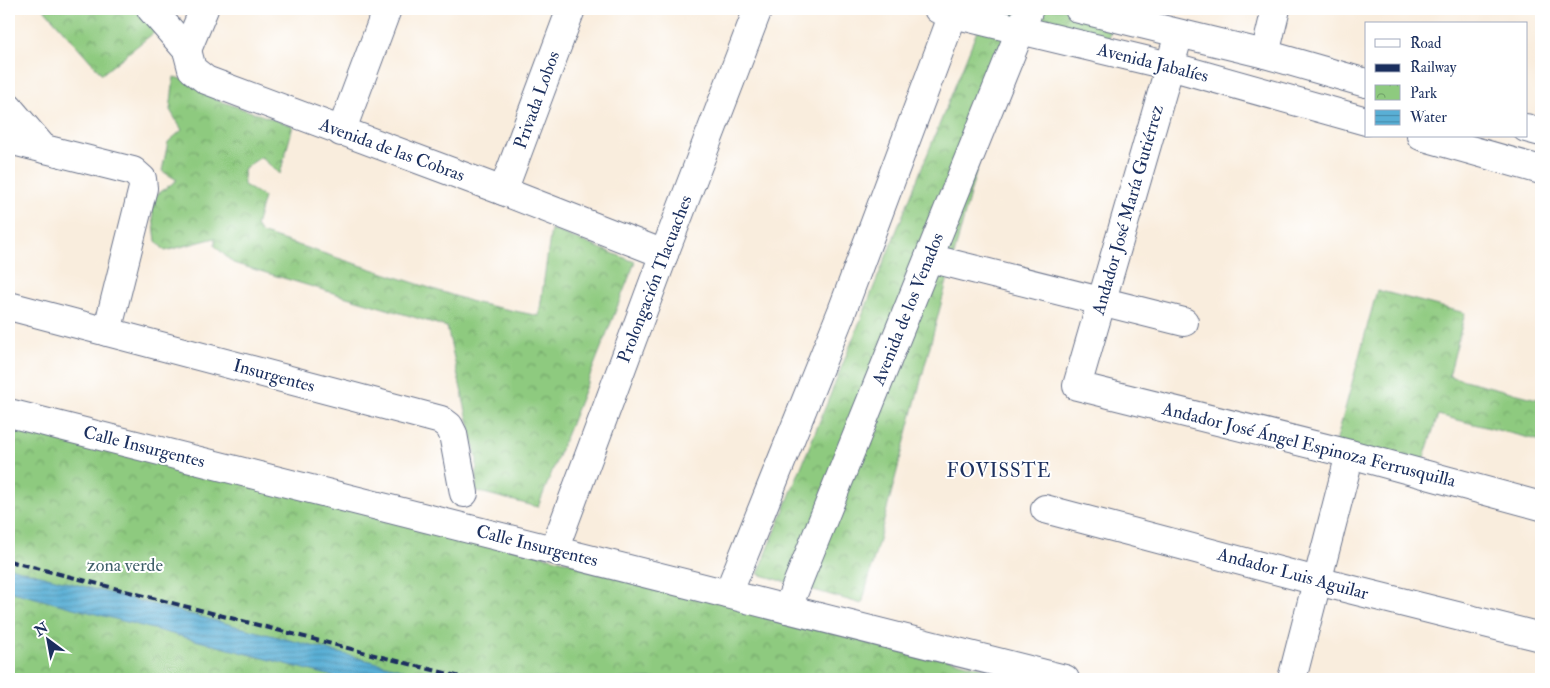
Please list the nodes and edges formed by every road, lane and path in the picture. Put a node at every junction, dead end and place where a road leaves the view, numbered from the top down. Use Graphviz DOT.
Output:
graph roads {
  1 [pos="151,9"];
  2 [pos="204,9"];
  3 [pos="388,9"];
  4 [pos="571,9"];
  5 [pos="758,9"];
  6 [pos="1079,9"];
  7 [pos="1276,9"];
  8 [pos="949,11"];
  9 [pos="1025,20"];
  10 [pos="1179,34"];
  11 [pos="187,50"];
  12 [pos="1265,54"];
  13 [pos="1170,66"];
  14 [pos="1365,83"];
  15 [pos="9,108"];
  16 [pos="1365,121"];
  17 [pos="1528,129"];
  18 [pos="341,132"];
  19 [pos="1541,132"];
  20 [pos="1428,138"];
  21 [pos="9,140"];
  22 [pos="44,149"];
  23 [pos="1541,170"];
  24 [pos="503,190"];
  25 [pos="664,254"];
  26 [pos="929,258"];
  27 [pos="1101,301"];
  28 [pos="9,306"];
  29 [pos="1184,322"];
  30 [pos="107,332"];
  31 [pos="1077,386"];
  32 [pos="9,413"];
  33 [pos="1350,454"];
  34 [pos="464,493"];
  35 [pos="1541,506"];
  36 [pos="1045,509"];
  37 [pos="554,550"];
  38 [pos="1317,581"];
  39 [pos="728,594"];
  40 [pos="786,609"];
  41 [pos="1541,637"];
  42 [pos="1065,679"];
  43 [pos="1292,679"];
  1 -- 11 [label="street, Avenida de las Cobras"];
  2 -- 11 [label="street"];
  3 -- 18 [label="street"];
  4 -- 24 [label="street, Privada Lobos"];
  5 -- 25 [label="street, Prolongación Tlacuaches"];
  6 -- 10 [label="street, Avenida Jabalíes"];
  7 -- 12 [label="street"];
  8 -- 9 [label="street, Avenida Jabalíes"];
  8 -- 39 [label="street"];
  9 -- 13 [label="street, Avenida Jabalíes"];
  9 -- 26 [label="street, Avenida de los Venados"];
  10 -- 12 [label="street, Avenida Jabalíes"];
  10 -- 13 [label="street, Andador José María Gutiérrez"];
  11 -- 18 [label="street, Avenida de las Cobras"];
  12 -- 14 [label="street, Avenida Jabalíes"];
  13 -- 16 [label="street, Avenida Jabalíes"];
  13 -- 27 [label="street, Andador José María Gutiérrez"];
  15 -- 22 [label="street"];
  17 -- 19 [label="street"];
  18 -- 24 [label="street, Avenida de las Cobras"];
  20 -- 23 [label="street"];
  21 -- 22 [label="street"];
  22 -- 30 [label="street"];
  24 -- 25 [label="street, Avenida de las Cobras"];
  25 -- 37 [label="street, Prolongación Tlacuaches"];
  26 -- 27 [label="street"];
  26 -- 40 [label="street, Avenida de los Venados"];
  27 -- 29 [label="street"];
  27 -- 31 [label="street, Andador José María Gutiérrez"];
  28 -- 30 [label="street, Insurgentes"];
  30 -- 34 [label="street, Insurgentes"];
  31 -- 33 [label="street, Andador José Ángel Espinoza Ferrusquilla"];
  32 -- 37 [label="street, Calle Insurgentes"];
  33 -- 35 [label="street, Andador José Ángel Espinoza Ferrusquilla"];
  33 -- 38 [label="street"];
  36 -- 38 [label="street, Andador Luis Aguilar"];
  37 -- 39 [label="street, Calle Insurgentes"];
  38 -- 41 [label="street, Andador Luis Aguilar"];
  38 -- 43 [label="street"];
  39 -- 40 [label="street, Calle Insurgentes"];
  40 -- 42 [label="street, Calle Insurgentes"];
}
